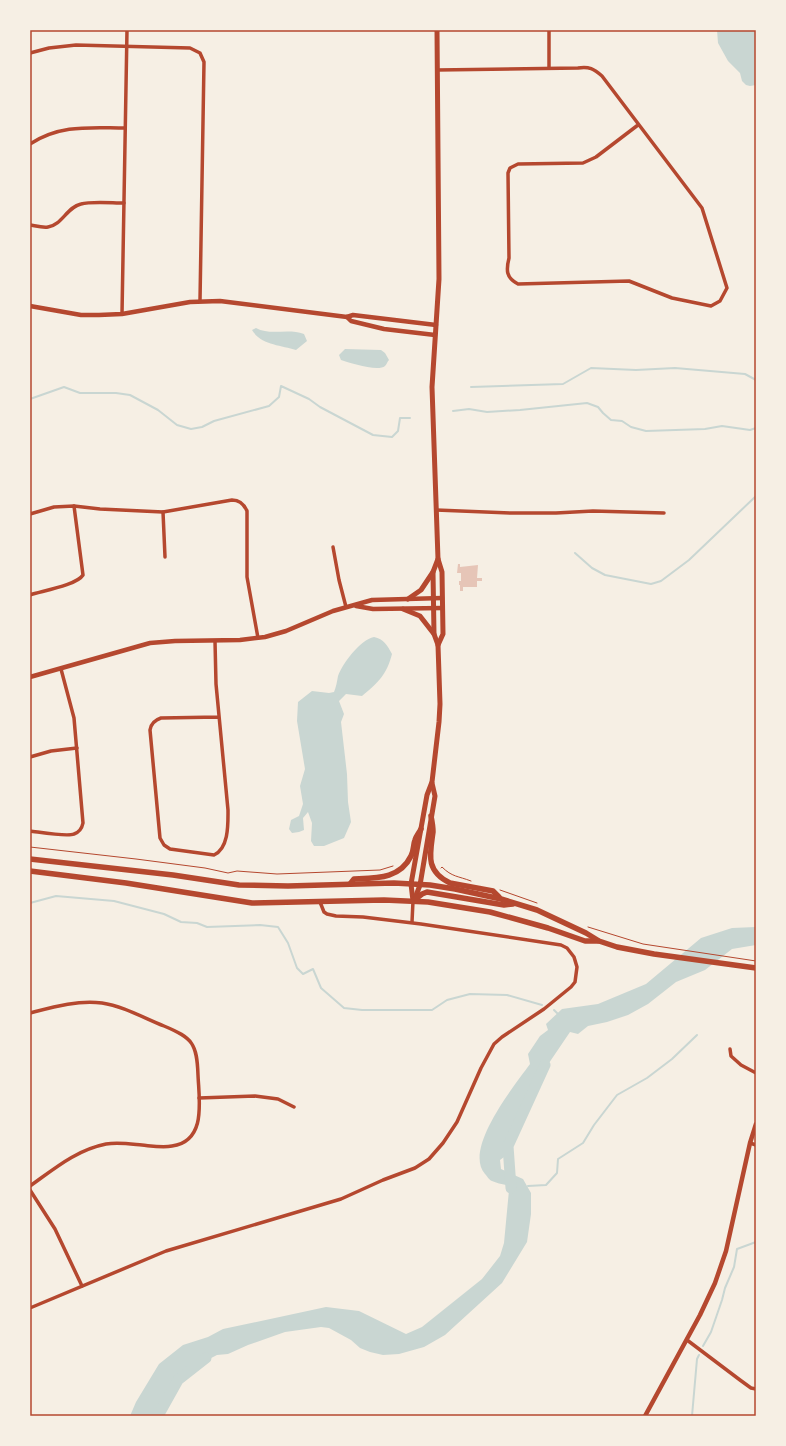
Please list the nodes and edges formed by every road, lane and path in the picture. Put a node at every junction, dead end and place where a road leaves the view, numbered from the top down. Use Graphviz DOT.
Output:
graph roads {
  1 [pos="127,30"];
  2 [pos="437,30"];
  3 [pos="548,30"];
  4 [pos="127,47"];
  5 [pos="30,53"];
  6 [pos="549,67"];
  7 [pos="437,70"];
  8 [pos="638,125"];
  9 [pos="125,128"];
  10 [pos="30,144"];
  11 [pos="124,203"];
  12 [pos="30,225"];
  13 [pos="200,301"];
  14 [pos="30,306"];
  15 [pos="122,314"];
  16 [pos="347,317"];
  17 [pos="436,325"];
  18 [pos="435,335"];
  19 [pos="74,506"];
  20 [pos="436,510"];
  21 [pos="163,512"];
  22 [pos="664,513"];
  23 [pos="30,514"];
  24 [pos="333,547"];
  25 [pos="165,557"];
  26 [pos="438,559"];
  27 [pos="433,572"];
  28 [pos="30,595"];
  29 [pos="433,598"];
  30 [pos="442,598"];
  31 [pos="408,599"];
  32 [pos="354,606"];
  33 [pos="346,607"];
  34 [pos="434,608"];
  35 [pos="442,608"];
  36 [pos="404,609"];
  37 [pos="434,634"];
  38 [pos="258,638"];
  39 [pos="215,641"];
  40 [pos="438,645"];
  41 [pos="60,669"];
  42 [pos="30,677"];
  43 [pos="219,717"];
  44 [pos="76,748"];
  45 [pos="30,757"];
  46 [pos="432,782"];
  47 [pos="431,816"];
  48 [pos="421,829"];
  49 [pos="30,831"];
  50 [pos="30,847"];
  51 [pos="30,859"];
  52 [pos="395,868"];
  53 [pos="30,871"];
  54 [pos="350,884"];
  55 [pos="411,884"];
  56 [pos="420,885"];
  57 [pos="501,899"];
  58 [pos="414,901"];
  59 [pos="320,902"];
  60 [pos="516,904"];
  61 [pos="412,922"];
  62 [pos="599,941"];
  63 [pos="662,948"];
  64 [pos="756,961"];
  65 [pos="756,968"];
  66 [pos="30,1013"];
  67 [pos="730,1049"];
  68 [pos="756,1073"];
  69 [pos="199,1098"];
  70 [pos="294,1107"];
  71 [pos="756,1124"];
  72 [pos="750,1143"];
  73 [pos="756,1145"];
  74 [pos="30,1186"];
  75 [pos="30,1190"];
  76 [pos="82,1286"];
  77 [pos="30,1308"];
  78 [pos="687,1340"];
  79 [pos="756,1389"];
  80 [pos="645,1416"];
  1 -- 4 [label="street"];
  2 -- 7 [label="main road"];
  3 -- 6 [label="street"];
  4 -- 5 [label="street"];
  4 -- 9 [label="street"];
  4 -- 13 [label="street"];
  6 -- 7 [label="street"];
  6 -- 8 [label="street"];
  7 -- 17 [label="main road"];
  8 -- 8 [label="street"];
  9 -- 10 [label="street"];
  9 -- 11 [label="street"];
  11 -- 12 [label="street"];
  11 -- 15 [label="street"];
  13 -- 15 [label="street"];
  13 -- 16 [label="street"];
  14 -- 15 [label="street"];
  16 -- 17 [label="street"];
  16 -- 18 [label="street"];
  17 -- 18 [label="main road"];
  18 -- 20 [label="main road"];
  19 -- 21 [label="street"];
  19 -- 23 [label="street"];
  19 -- 28 [label="street"];
  20 -- 22 [label="street"];
  20 -- 26 [label="main road"];
  21 -- 25 [label="street"];
  21 -- 38 [label="street"];
  24 -- 33 [label="street"];
  26 -- 27 [label="main road"];
  26 -- 30 [label="main road"];
  27 -- 29 [label="main road"];
  27 -- 31 [label="main road"];
  29 -- 30 [label="street"];
  29 -- 31 [label="street"];
  29 -- 34 [label="main road"];
  30 -- 35 [label="main road"];
  31 -- 32 [label="street"];
  32 -- 33 [label="street"];
  32 -- 36 [label="street"];
  33 -- 38 [label="street"];
  34 -- 35 [label="street"];
  34 -- 36 [label="street"];
  34 -- 37 [label="main road"];
  35 -- 40 [label="main road"];
  36 -- 37 [label="main road"];
  37 -- 40 [label="main road"];
  38 -- 39 [label="street"];
  39 -- 41 [label="street"];
  39 -- 43 [label="street"];
  40 -- 46 [label="main road"];
  41 -- 42 [label="street"];
  41 -- 44 [label="street"];
  43 -- 43 [label="street"];
  44 -- 45 [label="street"];
  44 -- 49 [label="street"];
  46 -- 47 [label="main road"];
  46 -- 48 [label="main road"];
  47 -- 56 [label="main road"];
  47 -- 57 [label="main road"];
  48 -- 54 [label="main road"];
  48 -- 55 [label="main road"];
  50 -- 52 [label="path"];
  51 -- 54 [label="main road"];
  53 -- 59 [label="main road"];
  54 -- 55 [label="main road"];
  55 -- 56 [label="main road"];
  55 -- 58 [label="main road"];
  56 -- 57 [label="main road"];
  56 -- 58 [label="main road"];
  57 -- 60 [label="main road"];
  58 -- 59 [label="main road"];
  58 -- 60 [label="main road"];
  58 -- 61 [label="street"];
  58 -- 62 [label="main road"];
  59 -- 61 [label="street"];
  60 -- 62 [label="main road"];
  61 -- 76 [label="street"];
  62 -- 65 [label="main road"];
  63 -- 64 [label="path"];
  66 -- 69 [label="street"];
  67 -- 68 [label="street"];
  69 -- 70 [label="street"];
  69 -- 74 [label="street"];
  71 -- 72 [label="street"];
  72 -- 73 [label="street"];
  72 -- 78 [label="street"];
  75 -- 76 [label="street"];
  76 -- 77 [label="street"];
  78 -- 79 [label="street"];
  78 -- 80 [label="street"];
}
